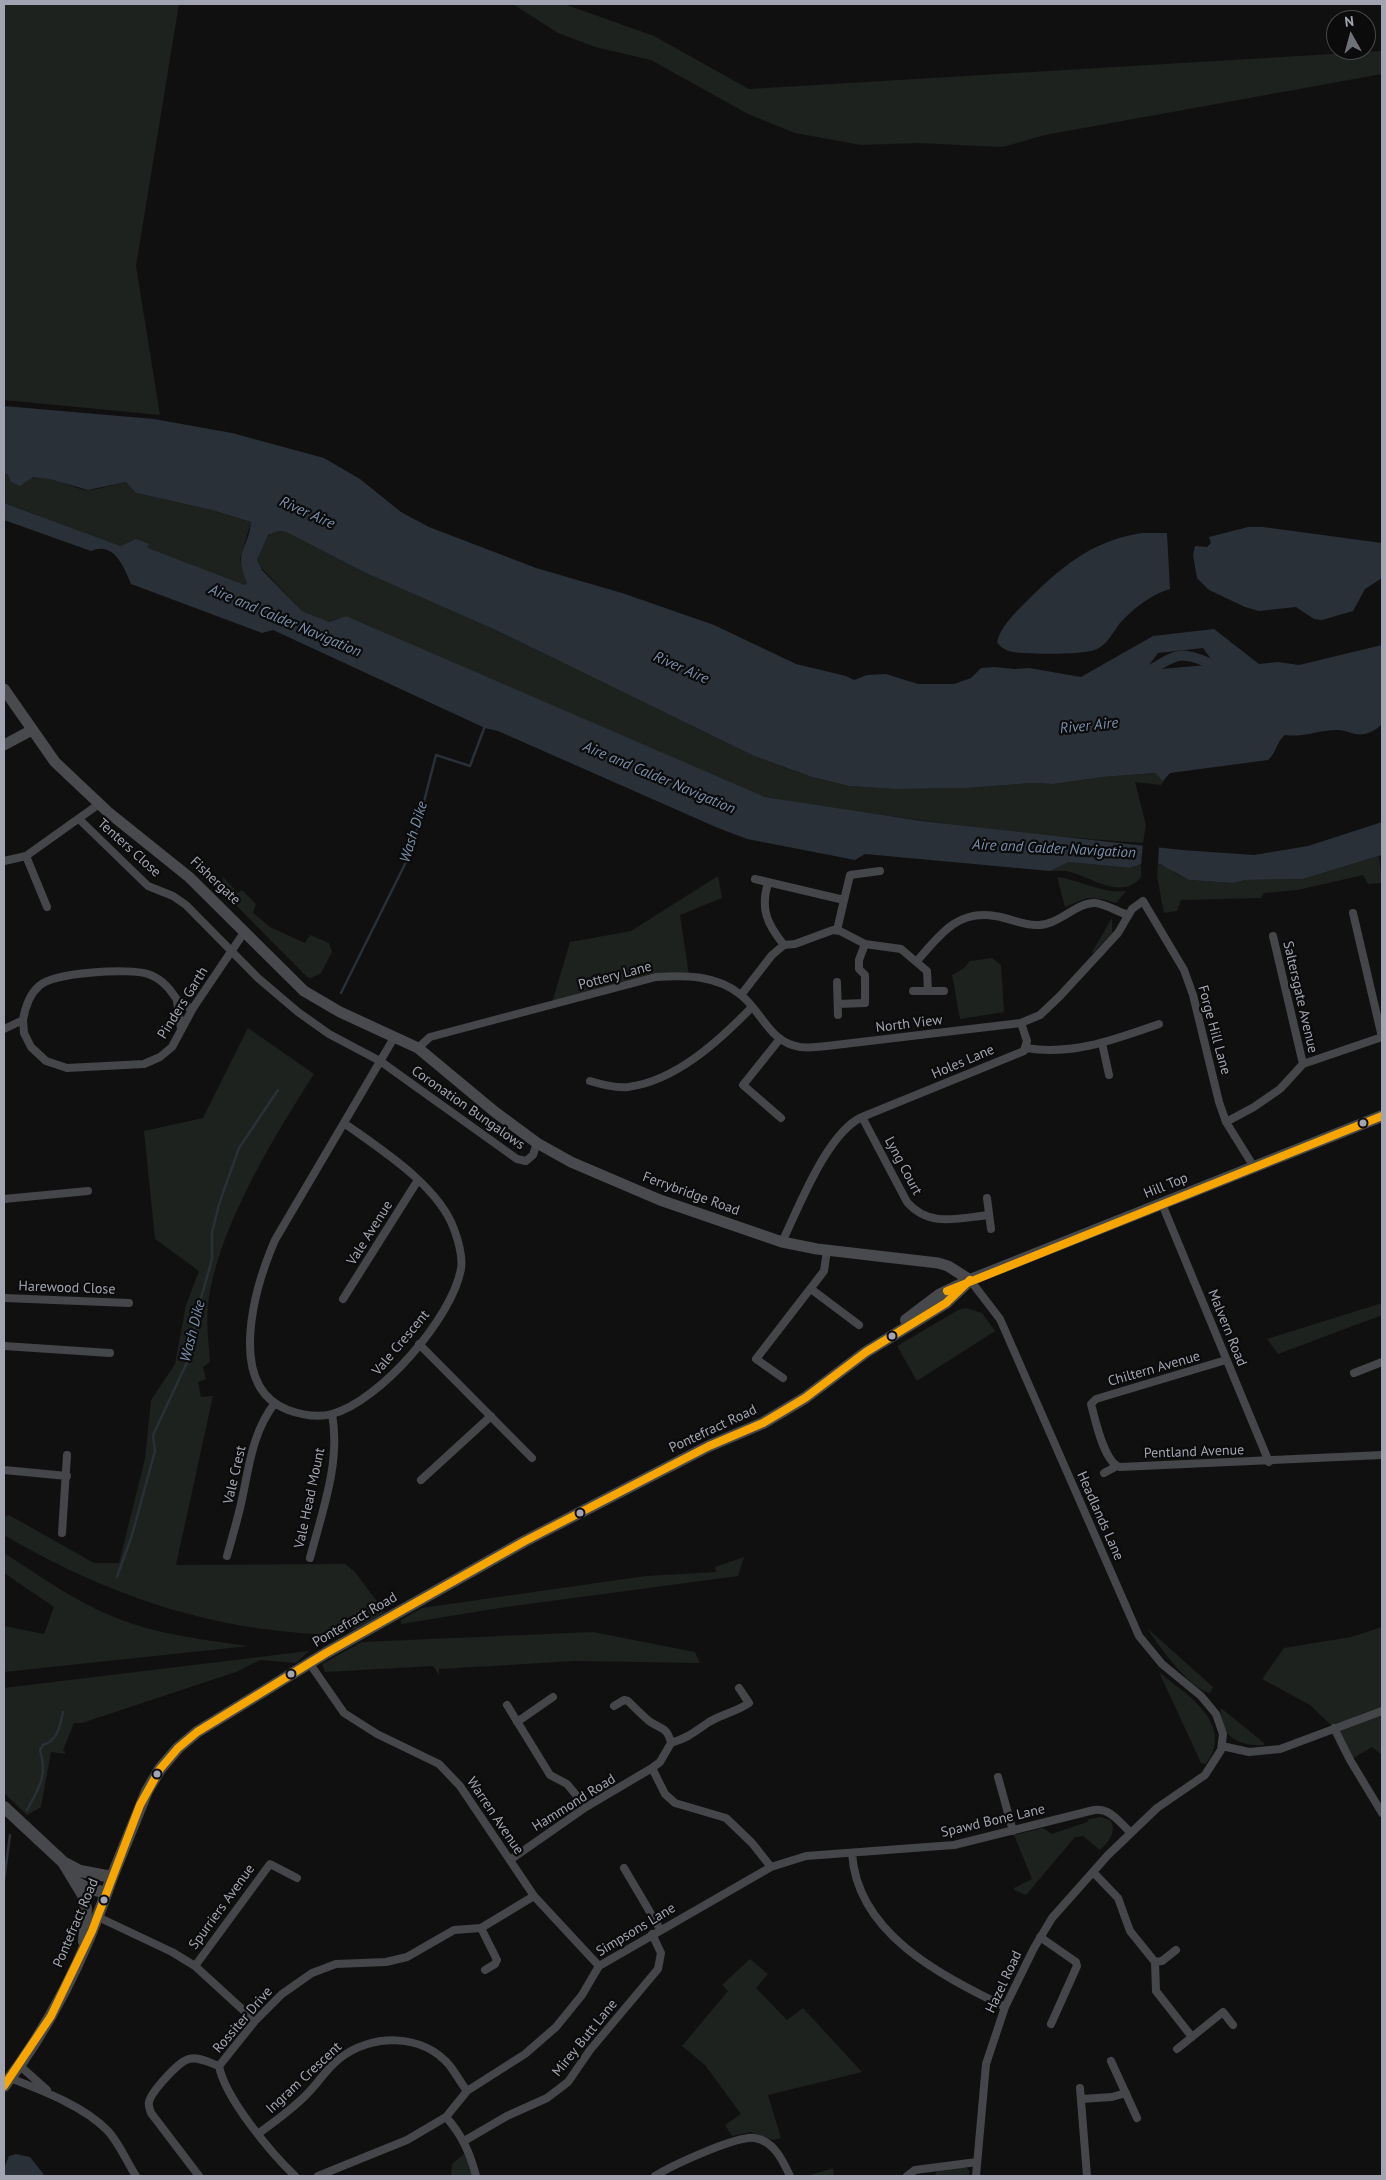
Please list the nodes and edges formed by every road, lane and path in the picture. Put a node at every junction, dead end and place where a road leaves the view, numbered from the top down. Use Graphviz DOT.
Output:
graph roads {
  1 [pos="4,690"];
  2 [pos="32,730"];
  3 [pos="4,745"];
  4 [pos="99,804"];
  5 [pos="80,820"];
  6 [pos="26,856"];
  7 [pos="4,861"];
  8 [pos="880,871"];
  9 [pos="755,879"];
  10 [pos="768,882"];
  11 [pos="844,900"];
  12 [pos="47,907"];
  13 [pos="1352,913"];
  14 [pos="1128,915"];
  15 [pos="837,930"];
  16 [pos="245,931"];
  17 [pos="1273,936"];
  18 [pos="865,944"];
  19 [pos="784,946"];
  20 [pos="230,951"];
  21 [pos="917,961"];
  22 [pos="837,982"];
  23 [pos="913,991"];
  24 [pos="928,991"];
  25 [pos="944,991"];
  26 [pos="741,995"];
  27 [pos="177,999"];
  28 [pos="838,1004"];
  29 [pos="752,1007"];
  30 [pos="193,1008"];
  31 [pos="838,1015"];
  32 [pos="23,1020"];
  33 [pos="1021,1023"];
  34 [pos="1159,1024"];
  35 [pos="4,1029"];
  36 [pos="181,1030"];
  37 [pos="395,1036"];
  38 [pos="1382,1037"];
  39 [pos="779,1040"];
  40 [pos="1102,1043"];
  41 [pos="418,1048"];
  42 [pos="1026,1048"];
  43 [pos="434,1059"];
  44 [pos="380,1061"];
  45 [pos="1303,1064"];
  46 [pos="1110,1074"];
  47 [pos="590,1082"];
  48 [pos="781,1118"];
  49 [pos="862,1118"];
  50 [pos="1379,1118"];
  51 [pos="344,1122"];
  52 [pos="1226,1122"];
  53 [pos="537,1143"];
  54 [pos="1254,1167"];
  55 [pos="418,1180"];
  56 [pos="88,1191"];
  57 [pos="987,1198"];
  58 [pos="4,1199"];
  59 [pos="1162,1204"];
  60 [pos="989,1215"];
  61 [pos="991,1229"];
  62 [pos="782,1242"];
  63 [pos="827,1250"];
  64 [pos="970,1280"];
  65 [pos="810,1289"];
  66 [pos="4,1298"];
  67 [pos="343,1299"];
  68 [pos="129,1303"];
  69 [pos="860,1325"];
  70 [pos="419,1344"];
  71 [pos="4,1346"];
  72 [pos="110,1353"];
  73 [pos="1226,1360"];
  74 [pos="1382,1362"];
  75 [pos="1354,1373"];
  76 [pos="783,1378"];
  77 [pos="275,1403"];
  78 [pos="332,1414"];
  79 [pos="491,1416"];
  80 [pos="67,1455"];
  81 [pos="1382,1455"];
  82 [pos="532,1458"];
  83 [pos="1270,1462"];
  84 [pos="1119,1467"];
  85 [pos="4,1470"];
  86 [pos="1104,1473"];
  87 [pos="67,1476"];
  88 [pos="421,1480"];
  89 [pos="62,1533"];
  90 [pos="227,1556"];
  91 [pos="310,1558"];
  92 [pos="310,1664"];
  93 [pos="739,1688"];
  94 [pos="553,1697"];
  95 [pos="506,1705"];
  96 [pos="614,1706"];
  97 [pos="1380,1712"];
  98 [pos="518,1722"];
  99 [pos="1334,1728"];
  100 [pos="671,1743"];
  101 [pos="1222,1746"];
  102 [pos="652,1768"];
  103 [pos="998,1777"];
  104 [pos="4,1807"];
  105 [pos="586,1807"];
  106 [pos="1382,1812"];
  107 [pos="1013,1831"];
  108 [pos="1130,1832"];
  109 [pos="852,1853"];
  110 [pos="510,1860"];
  111 [pos="62,1862"];
  112 [pos="624,1868"];
  113 [pos="771,1868"];
  114 [pos="1093,1872"];
  115 [pos="112,1877"];
  116 [pos="297,1878"];
  117 [pos="76,1882"];
  118 [pos="106,1893"];
  119 [pos="534,1896"];
  120 [pos="98,1917"];
  121 [pos="481,1928"];
  122 [pos="660,1929"];
  123 [pos="652,1934"];
  124 [pos="1040,1938"];
  125 [pos="84,1944"];
  126 [pos="1176,1950"];
  127 [pos="1155,1962"];
  128 [pos="195,1966"];
  129 [pos="599,1966"];
  130 [pos="485,1970"];
  131 [pos="1005,2007"];
  132 [pos="255,2021"];
  133 [pos="1051,2024"];
  134 [pos="1233,2025"];
  135 [pos="1192,2037"];
  136 [pos="1177,2049"];
  137 [pos="1111,2061"];
  138 [pos="19,2065"];
  139 [pos="219,2066"];
  140 [pos="7,2082"];
  141 [pos="1080,2088"];
  142 [pos="467,2092"];
  143 [pos="1126,2093"];
  144 [pos="52,2095"];
  145 [pos="1081,2099"];
  146 [pos="446,2116"];
  147 [pos="1137,2118"];
  148 [pos="258,2134"];
  149 [pos="464,2141"];
  150 [pos="977,2162"];
  151 [pos="136,2176"];
  152 [pos="200,2176"];
  153 [pos="295,2176"];
  154 [pos="318,2176"];
  155 [pos="476,2176"];
  156 [pos="655,2176"];
  157 [pos="790,2176"];
  158 [pos="907,2176"];
  159 [pos="976,2176"];
  160 [pos="1087,2176"];
  1 -- 2 [label="main road, Fishergate"];
  2 -- 3 [label="main road"];
  2 -- 4 [label="main road, Fishergate"];
  4 -- 5 [label="street, Tenters Close"];
  4 -- 16 [label="main road, Fishergate"];
  5 -- 6 [label="street, Tenters Close"];
  5 -- 20 [label="street, Tenters Close"];
  6 -- 7 [label="street, Tenters Close"];
  6 -- 12 [label="street"];
  8 -- 11 [label="street"];
  9 -- 10 [label="street"];
  10 -- 11 [label="street"];
  10 -- 19 [label="street"];
  11 -- 15 [label="street"];
  13 -- 38 [label="street"];
  14 -- 21 [label="street"];
  14 -- 33 [label="street"];
  14 -- 52 [label="street, Forge Hill Lane"];
  15 -- 18 [label="street"];
  15 -- 19 [label="street"];
  16 -- 20 [label="street, Pinders Garth"];
  16 -- 37 [label="main road, Fishergate"];
  17 -- 45 [label="street, Saltersgate Avenue"];
  18 -- 21 [label="street"];
  18 -- 28 [label="street"];
  19 -- 26 [label="street"];
  20 -- 30 [label="street, Pinders Garth"];
  20 -- 44 [label="street"];
  21 -- 24 [label="street"];
  22 -- 28 [label="street"];
  23 -- 24 [label="street"];
  24 -- 25 [label="street"];
  26 -- 29 [label="street, Pottery Lane"];
  26 -- 41 [label="street, Pottery Lane"];
  27 -- 30 [label="street"];
  27 -- 32 [label="street"];
  27 -- 36 [label="street"];
  28 -- 31 [label="street"];
  29 -- 39 [label="street, Pottery Lane"];
  29 -- 47 [label="street"];
  30 -- 36 [label="street, Pinders Garth"];
  32 -- 35 [label="street"];
  32 -- 36 [label="street, Pinders Garth"];
  33 -- 39 [label="street, North View"];
  33 -- 42 [label="street"];
  34 -- 40 [label="street"];
  37 -- 41 [label="main road, Fishergate"];
  37 -- 44 [label="street, Vale Crescent"];
  38 -- 45 [label="street"];
  39 -- 48 [label="street"];
  40 -- 42 [label="street"];
  40 -- 46 [label="street"];
  41 -- 43 [label="main road, Fishergate"];
  42 -- 49 [label="street, Holes Lane"];
  43 -- 53 [label="main road, Ferrybridge Road"];
  44 -- 51 [label="street, Vale Crescent"];
  44 -- 53 [label="street, Coronation Bungalows"];
  45 -- 52 [label="street"];
  49 -- 60 [label="street, Lyng Court"];
  49 -- 62 [label="street, Holes Lane"];
  50 -- 54 [label="main road, Hill Top"];
  51 -- 55 [label="street, Vale Crescent"];
  51 -- 77 [label="street, Vale Crescent"];
  52 -- 54 [label="street, Forge Hill Lane"];
  53 -- 62 [label="main road, Ferrybridge Road"];
  54 -- 59 [label="main road, Hill Top"];
  55 -- 67 [label="street, Vale Avenue"];
  55 -- 70 [label="street, Vale Crescent"];
  56 -- 58 [label="street"];
  57 -- 60 [label="street"];
  59 -- 64 [label="main road, Hill Top"];
  59 -- 73 [label="street, Malvern Road"];
  60 -- 61 [label="street"];
  62 -- 63 [label="main road, Ferrybridge Road"];
  63 -- 64 [label="main road, Ferrybridge Road"];
  63 -- 65 [label="street"];
  64 -- 92 [label="main road, Pontefract Road"];
  64 -- 101 [label="street, Headlands Lane"];
  65 -- 69 [label="street"];
  65 -- 76 [label="street"];
  66 -- 68 [label="street, Harewood Close"];
  70 -- 78 [label="street, Vale Crescent"];
  70 -- 79 [label="street"];
  71 -- 72 [label="street"];
  73 -- 83 [label="street, Malvern Road"];
  73 -- 84 [label="street, Chiltern Avenue"];
  74 -- 75 [label="street"];
  77 -- 78 [label="street, Vale Crescent"];
  77 -- 90 [label="street, Vale Crest"];
  78 -- 91 [label="street, Vale Head Mount"];
  79 -- 82 [label="street"];
  79 -- 88 [label="street"];
  80 -- 87 [label="street"];
  81 -- 83 [label="street, Pentland Avenue"];
  83 -- 84 [label="street, Pentland Avenue"];
  84 -- 86 [label="street"];
  85 -- 87 [label="street"];
  87 -- 89 [label="street"];
  92 -- 110 [label="street, Warren Avenue"];
  92 -- 115 [label="main road, Pontefract Road"];
  93 -- 100 [label="street"];
  94 -- 98 [label="street"];
  95 -- 98 [label="street"];
  96 -- 100 [label="street"];
  97 -- 99 [label="street"];
  98 -- 105 [label="street"];
  99 -- 101 [label="street"];
  99 -- 106 [label="street"];
  100 -- 102 [label="street"];
  101 -- 108 [label="street, Hazel Road"];
  102 -- 105 [label="street, Hammond Road"];
  102 -- 113 [label="street"];
  103 -- 107 [label="street"];
  104 -- 111 [label="main road"];
  105 -- 110 [label="street, Hammond Road"];
  107 -- 108 [label="street, Spawd Bone Lane"];
  107 -- 109 [label="street, Spawd Bone Lane"];
  108 -- 114 [label="street, Hazel Road"];
  109 -- 113 [label="street, Simpsons Lane"];
  109 -- 131 [label="street"];
  110 -- 119 [label="street, Warren Avenue"];
  111 -- 115 [label="main road"];
  111 -- 117 [label="main road"];
  112 -- 122 [label="street"];
  113 -- 122 [label="street, Simpsons Lane"];
  114 -- 124 [label="street, Hazel Road"];
  114 -- 127 [label="street"];
  115 -- 118 [label="main road, Pontefract Road"];
  116 -- 128 [label="street, Spurriers Avenue"];
  117 -- 118 [label="main road"];
  117 -- 125 [label="main road"];
  118 -- 120 [label="main road, Pontefract Road"];
  119 -- 121 [label="street, Rossiter Drive"];
  119 -- 129 [label="street, Warren Avenue"];
  120 -- 125 [label="main road, Pontefract Road"];
  120 -- 128 [label="street, Spurriers Avenue"];
  121 -- 130 [label="street"];
  121 -- 132 [label="street, Rossiter Drive"];
  122 -- 123 [label="street, Simpsons Lane"];
  123 -- 129 [label="street, Simpsons Lane"];
  123 -- 149 [label="street, Mirey Butt Lane"];
  124 -- 131 [label="street, Hazel Road"];
  124 -- 133 [label="street"];
  125 -- 138 [label="main road, Pontefract Road"];
  126 -- 127 [label="street"];
  127 -- 135 [label="street"];
  128 -- 132 [label="street, Spurriers Avenue"];
  129 -- 142 [label="street, Simpsons Lane"];
  131 -- 150 [label="street, Hazel Road"];
  132 -- 139 [label="street, Rossiter Drive"];
  134 -- 135 [label="street"];
  135 -- 136 [label="street"];
  137 -- 143 [label="street"];
  138 -- 140 [label="main road, Pontefract Road"];
  138 -- 144 [label="street"];
  139 -- 148 [label="street"];
  139 -- 152 [label="street"];
  140 -- 144 [label="street"];
  141 -- 145 [label="street"];
  142 -- 146 [label="street, Simpsons Lane"];
  142 -- 148 [label="street, Ingram Crescent"];
  143 -- 145 [label="street"];
  143 -- 147 [label="street"];
  144 -- 151 [label="street"];
  145 -- 160 [label="street"];
  146 -- 149 [label="street"];
  146 -- 154 [label="street, Simpsons Lane"];
  148 -- 153 [label="street"];
  149 -- 155 [label="street"];
  150 -- 158 [label="street"];
  150 -- 159 [label="street, Hazel Road"];
  156 -- 157 [label="street"];
}
